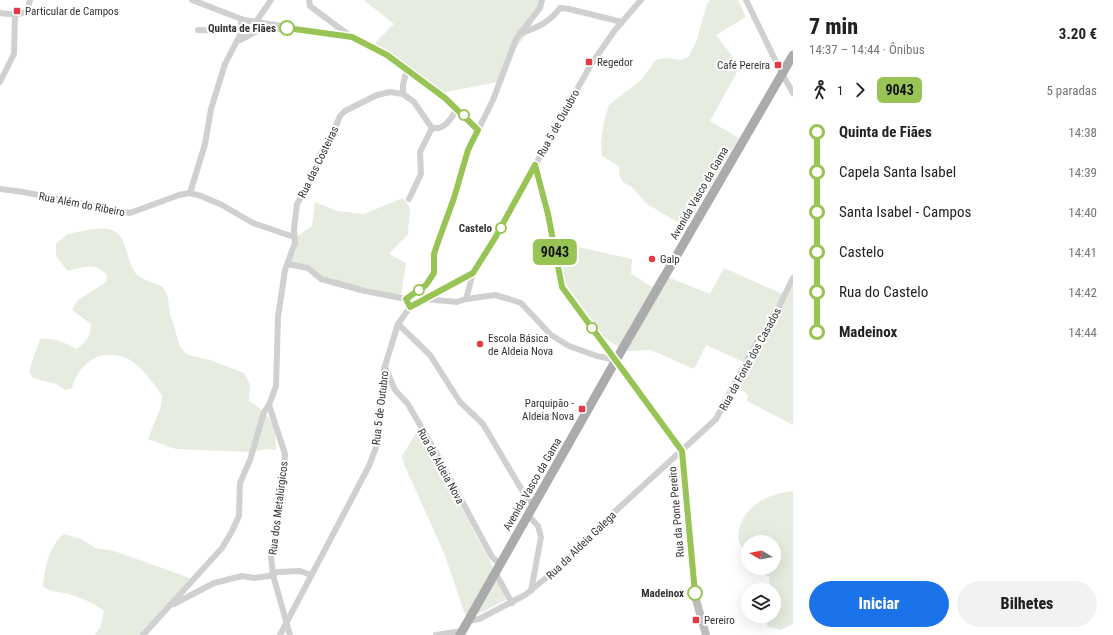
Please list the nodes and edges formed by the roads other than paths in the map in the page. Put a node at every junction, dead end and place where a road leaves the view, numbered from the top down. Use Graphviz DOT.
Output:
graph roads {
  1 [pos="30,0"];
  2 [pos="192,0"];
  3 [pos="271,0"];
  4 [pos="309,0"];
  5 [pos="542,0"];
  6 [pos="641,0"];
  7 [pos="746,0"];
  8 [pos="0,13"];
  9 [pos="15,15"];
  10 [pos="241,19"];
  11 [pos="256,22"];
  12 [pos="622,22"];
  13 [pos="287,28"];
  14 [pos="198,30"];
  15 [pos="242,31"];
  16 [pos="520,33"];
  17 [pos="352,37"];
  18 [pos="237,43"];
  19 [pos="793,55"];
  20 [pos="407,69"];
  21 [pos="782,74"];
  22 [pos="0,82"];
  23 [pos="793,93"];
  24 [pos="403,94"];
  25 [pos="457,109"];
  26 [pos="432,128"];
  27 [pos="478,130"];
  28 [pos="535,165"];
  29 [pos="0,189"];
  30 [pos="190,193"];
  31 [pos="408,199"];
  32 [pos="294,238"];
  33 [pos="288,264"];
  34 [pos="473,273"];
  35 [pos="793,278"];
  36 [pos="406,299"];
  37 [pos="425,299"];
  38 [pos="466,299"];
  39 [pos="410,307"];
  40 [pos="398,324"];
  41 [pos="616,360"];
  42 [pos="385,367"];
  43 [pos="269,405"];
  44 [pos="682,451"];
  45 [pos="534,505"];
  46 [pos="528,515"];
  47 [pos="498,568"];
  48 [pos="311,574"];
  49 [pos="273,575"];
  50 [pos="196,577"];
  51 [pos="204,589"];
  52 [pos="531,591"];
  53 [pos="512,603"];
  54 [pos="169,607"];
  55 [pos="468,620"];
  56 [pos="287,622"];
  57 [pos="461,633"];
  58 [pos="143,635"];
  59 [pos="280,635"];
  60 [pos="290,635"];
  61 [pos="436,635"];
  62 [pos="706,635"];
  1 -- 9 [label="street"];
  2 -- 10 [label="street"];
  3 -- 11 [label="street"];
  4 -- 17 [label="street"];
  5 -- 16 [label="street"];
  6 -- 12 [label="street, Rua 5 de Outubro"];
  7 -- 21 [label="street"];
  8 -- 9 [label="street"];
  9 -- 22 [label="street"];
  10 -- 11 [label="street"];
  10 -- 15 [label="street"];
  11 -- 13 [label="street"];
  12 -- 16 [label="street"];
  12 -- 28 [label="street, Rua 5 de Outubro"];
  13 -- 17 [label="street"];
  13 -- 18 [label="street"];
  14 -- 15 [label="street"];
  15 -- 18 [label="street"];
  16 -- 27 [label="street"];
  17 -- 20 [label="street"];
  18 -- 30 [label="street"];
  19 -- 21 [label="main road, Avenida Vasco da Gama"];
  20 -- 24 [label="street"];
  20 -- 25 [label="street"];
  21 -- 23 [label="street"];
  21 -- 41 [label="main road, Avenida Vasco da Gama"];
  24 -- 26 [label="street"];
  24 -- 32 [label="street, Rua das Costeiras"];
  25 -- 26 [label="street"];
  25 -- 27 [label="street"];
  26 -- 31 [label="street"];
  27 -- 36 [label="street"];
  28 -- 34 [label="street, Rua 5 de Outubro"];
  28 -- 41 [label="street"];
  29 -- 30 [label="street, Rua Além do Ribeiro"];
  30 -- 32 [label="street"];
  32 -- 33 [label="street, Rua das Costeiras"];
  33 -- 36 [label="street"];
  33 -- 43 [label="street, Rua das Costeiras"];
  34 -- 37 [label="street, Rua 5 de Outubro"];
  34 -- 38 [label="street, Rua 5 de Outubro"];
  35 -- 44 [label="street, Rua da Fonte dos Casados"];
  36 -- 39 [label="street"];
  37 -- 38 [label="street"];
  37 -- 39 [label="street, Rua 5 de Outubro"];
  38 -- 41 [label="street"];
  39 -- 40 [label="street, Rua 5 de Outubro"];
  40 -- 42 [label="street, Rua 5 de Outubro"];
  40 -- 45 [label="street"];
  41 -- 44 [label="street, Rua da Ponte Pereiro"];
  41 -- 45 [label="main road, Avenida Vasco da Gama"];
  42 -- 47 [label="street, Rua da Aldeia Nova"];
  42 -- 48 [label="street, Rua 5 de Outubro"];
  43 -- 49 [label="street, Rua dos Metalúrgicos"];
  43 -- 50 [label="street, Rua das Costeiras"];
  44 -- 52 [label="street, Rua da Aldeia Galega"];
  44 -- 62 [label="street, Rua da Ponte Pereiro"];
  45 -- 46 [label="main road, Avenida Vasco da Gama"];
  46 -- 47 [label="main road, Avenida Vasco da Gama"];
  46 -- 52 [label="street"];
  47 -- 53 [label="street, Rua da Aldeia Nova"];
  47 -- 55 [label="main road, Avenida Vasco da Gama"];
  48 -- 49 [label="street"];
  48 -- 56 [label="street, Rua 5 de Outubro"];
  49 -- 51 [label="street"];
  49 -- 56 [label="street, Rua dos Metalúrgicos"];
  50 -- 51 [label="street"];
  50 -- 54 [label="street, Rua das Costeiras"];
  51 -- 54 [label="street"];
  52 -- 53 [label="street, Rua da Aldeia Galega"];
  53 -- 55 [label="street, Rua da Aldeia Galega"];
  54 -- 58 [label="street"];
  55 -- 57 [label="main road, Avenida Vasco da Gama"];
  56 -- 59 [label="street, Rua 5 de Outubro"];
  56 -- 60 [label="street, Rua dos Metalúrgicos"];
  57 -- 61 [label="street"];
}
